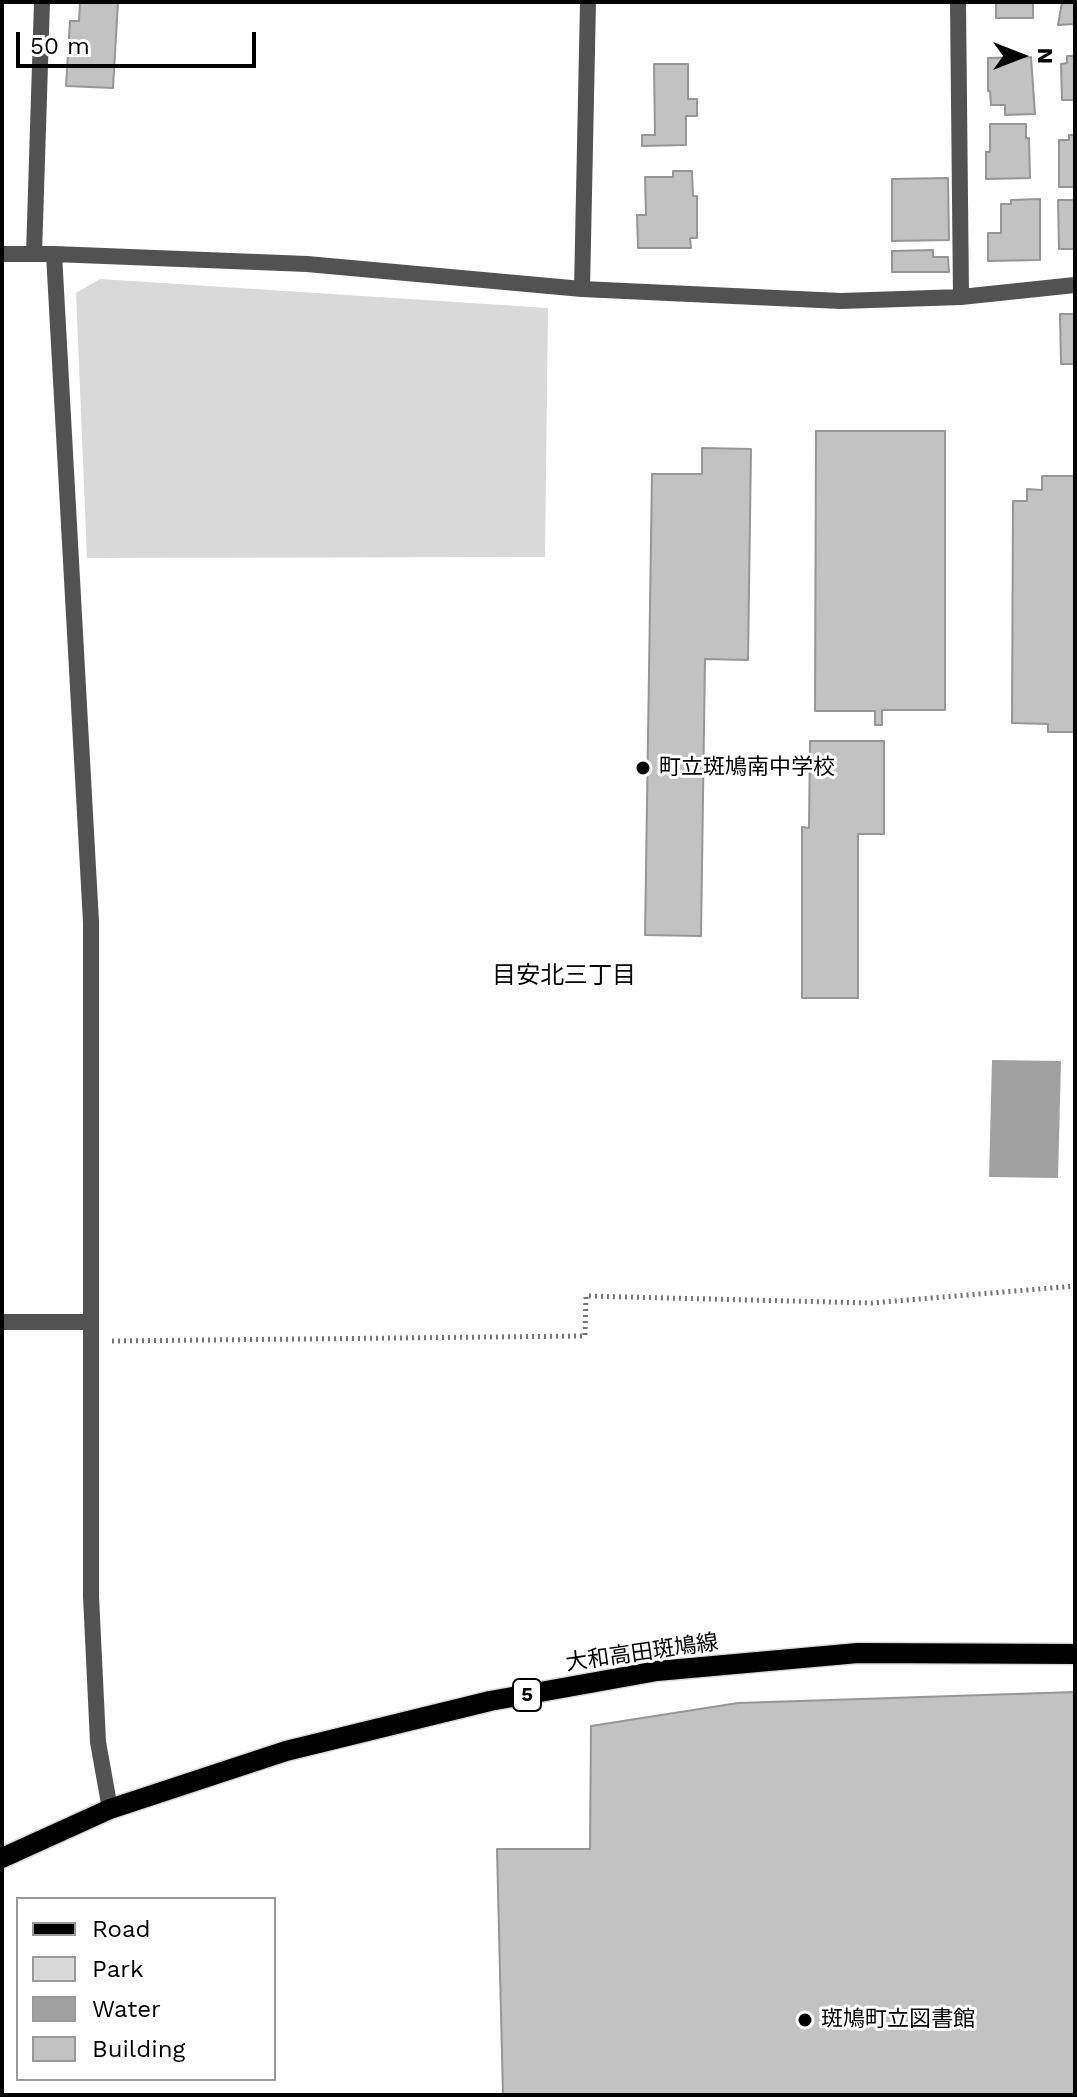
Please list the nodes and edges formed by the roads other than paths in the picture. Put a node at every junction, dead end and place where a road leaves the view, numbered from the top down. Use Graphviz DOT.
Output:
graph roads {
  1 [pos="42,2"];
  2 [pos="588,2"];
  3 [pos="958,2"];
  4 [pos="2,254"];
  5 [pos="34,254"];
  6 [pos="54,254"];
  7 [pos="1075,285"];
  8 [pos="582,289"];
  9 [pos="961,297"];
  10 [pos="2,1322"];
  11 [pos="89,1322"];
  12 [pos="1075,1654"];
  13 [pos="110,1809"];
  14 [pos="2,1858"];
  1 -- 5 [label="street"];
  2 -- 8 [label="street"];
  3 -- 9 [label="street"];
  4 -- 5 [label="street"];
  5 -- 6 [label="street"];
  6 -- 8 [label="street"];
  6 -- 11 [label="street"];
  7 -- 9 [label="street"];
  8 -- 9 [label="street"];
  10 -- 11 [label="street"];
  11 -- 13 [label="street"];
  12 -- 13 [label="main road, 大和高田斑鳩線 / 5"];
  13 -- 14 [label="main road, 大和高田斑鳩線 / 5"];
}
